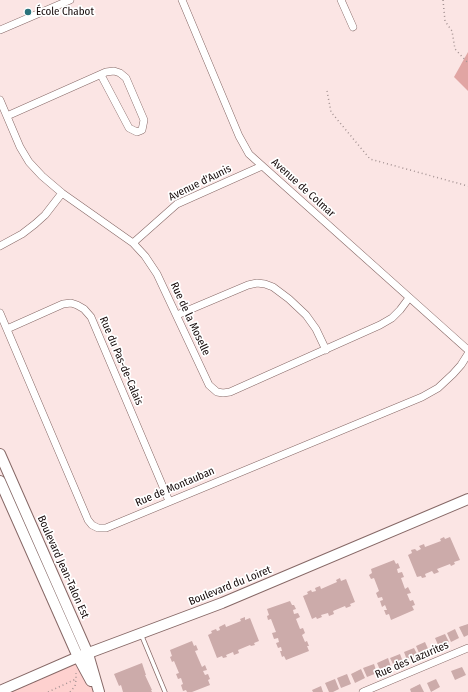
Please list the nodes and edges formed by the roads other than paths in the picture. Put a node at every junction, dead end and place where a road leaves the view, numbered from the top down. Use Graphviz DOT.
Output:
graph roads {
  1 [pos="70,0"];
  2 [pos="182,0"];
  3 [pos="341,0"];
  4 [pos="353,27"];
  5 [pos="0,30"];
  6 [pos="101,75"];
  7 [pos="0,100"];
  8 [pos="7,116"];
  9 [pos="262,166"];
  10 [pos="62,193"];
  11 [pos="133,244"];
  12 [pos="0,246"];
  13 [pos="409,298"];
  14 [pos="0,313"];
  15 [pos="176,315"];
  16 [pos="7,328"];
  17 [pos="326,350"];
  18 [pos="468,350"];
  19 [pos="468,354"];
  20 [pos="0,454"];
  21 [pos="0,481"];
  22 [pos="468,499"];
  23 [pos="168,501"];
  24 [pos="140,634"];
  25 [pos="468,648"];
  26 [pos="83,656"];
  27 [pos="0,690"];
  28 [pos="98,692"];
  29 [pos="165,692"];
  30 [pos="364,692"];
  1 -- 5 [label="street"];
  2 -- 9 [label="street, Avenue de Colmar"];
  3 -- 4 [label="street"];
  6 -- 6 [label="street"];
  6 -- 8 [label="street"];
  7 -- 8 [label="street, Rue de la Moselle"];
  8 -- 10 [label="street, Rue de la Moselle"];
  9 -- 11 [label="street, Avenue d'Aunis"];
  9 -- 13 [label="street, Avenue de Colmar"];
  10 -- 11 [label="street, Rue de la Moselle"];
  10 -- 12 [label="street"];
  11 -- 15 [label="street, Rue de la Moselle"];
  13 -- 17 [label="street, Rue de la Moselle"];
  13 -- 18 [label="street, Avenue de Colmar"];
  14 -- 16 [label="street, Rue de Montauban"];
  15 -- 17 [label="street"];
  15 -- 17 [label="street, Rue de la Moselle"];
  16 -- 23 [label="street, Rue du Pas-de-Calais"];
  16 -- 23 [label="street, Rue de Montauban"];
  19 -- 23 [label="street, Rue de Montauban"];
  20 -- 26 [label="street, Boulevard Jean-Talon Est"];
  21 -- 26 [label="street, Boulevard Jean-Talon Est"];
  22 -- 24 [label="street, Boulevard du Loiret"];
  24 -- 26 [label="street, Boulevard du Loiret"];
  24 -- 29 [label="lane"];
  25 -- 30 [label="street, Rue des Lazurites"];
  26 -- 27 [label="street, Boulevard du Loiret"];
  26 -- 28 [label="street, Boulevard Jean-Talon Est"];
}
